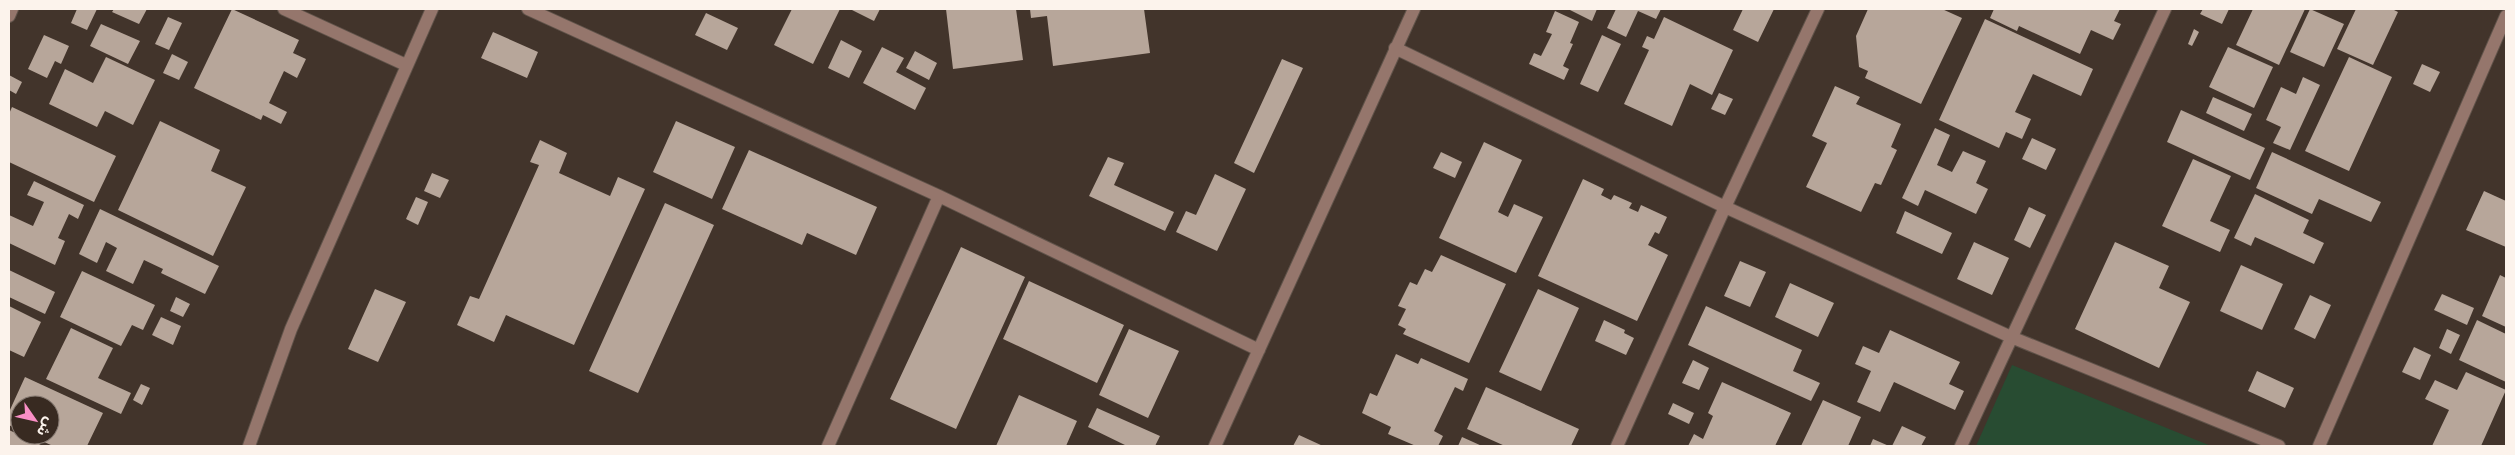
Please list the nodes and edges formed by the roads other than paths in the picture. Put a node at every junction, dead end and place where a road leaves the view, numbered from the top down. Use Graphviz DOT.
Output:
graph roads {
  1 [pos="12,9"];
  2 [pos="284,9"];
  3 [pos="432,9"];
  4 [pos="528,9"];
  5 [pos="1414,9"];
  6 [pos="1818,9"];
  7 [pos="2165,9"];
  8 [pos="9,16"];
  9 [pos="2506,16"];
  10 [pos="1395,48"];
  11 [pos="406,65"];
  12 [pos="939,196"];
  13 [pos="1725,207"];
  14 [pos="2012,337"];
  15 [pos="1259,350"];
  16 [pos="249,446"];
  17 [pos="828,446"];
  18 [pos="1216,446"];
  19 [pos="1618,446"];
  20 [pos="1961,446"];
  21 [pos="2279,446"];
  22 [pos="2318,446"];
  1 -- 8 [label="street"];
  2 -- 11 [label="street"];
  3 -- 11 [label="street"];
  4 -- 12 [label="street"];
  5 -- 10 [label="street"];
  6 -- 13 [label="street"];
  7 -- 14 [label="street"];
  9 -- 22 [label="street"];
  10 -- 13 [label="street"];
  10 -- 15 [label="street"];
  11 -- 16 [label="street"];
  12 -- 15 [label="street"];
  12 -- 17 [label="street"];
  13 -- 14 [label="street"];
  13 -- 19 [label="street"];
  14 -- 20 [label="street"];
  14 -- 21 [label="street"];
  15 -- 18 [label="street"];
}
